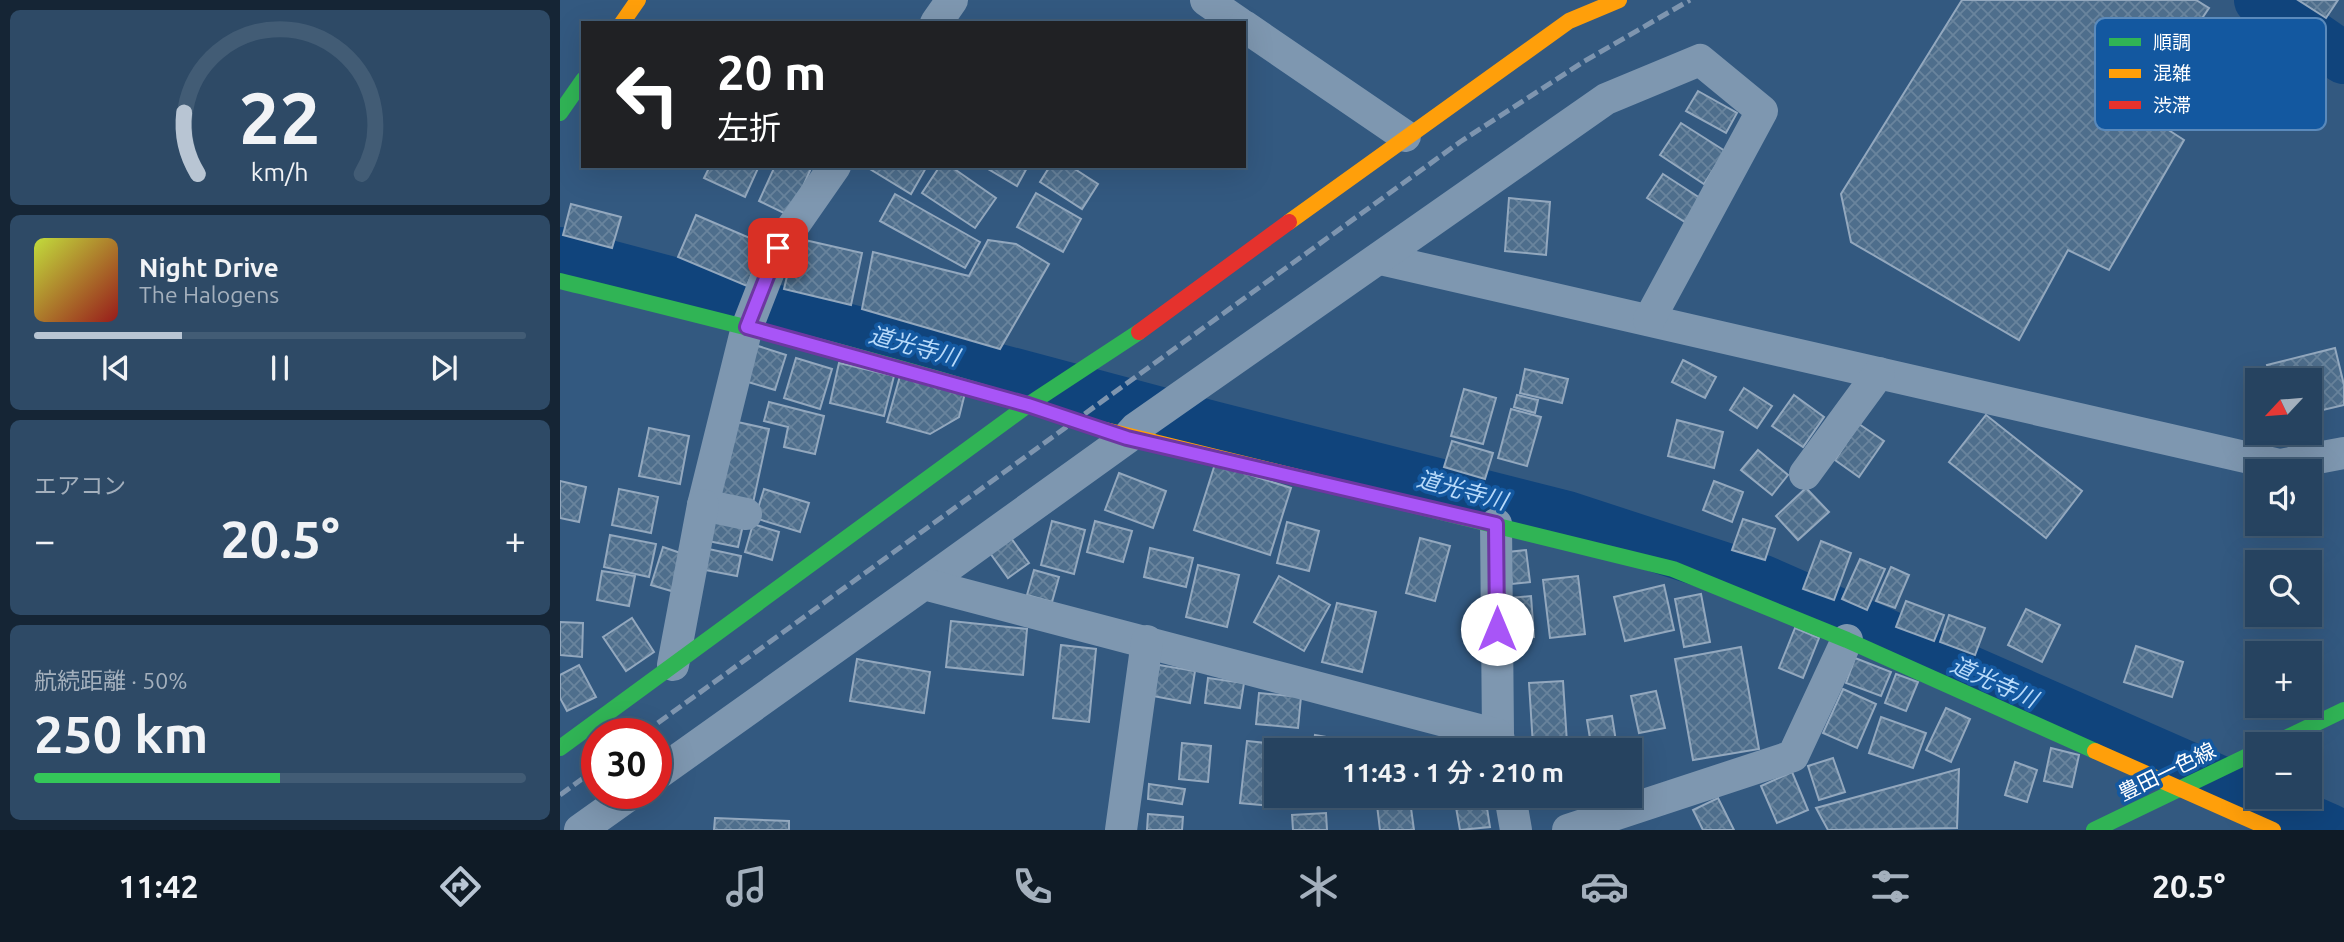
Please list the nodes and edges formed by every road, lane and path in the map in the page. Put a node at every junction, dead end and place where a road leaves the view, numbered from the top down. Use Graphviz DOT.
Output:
graph roads {
  1 [pos="638,0"];
  2 [pos="953,0"];
  3 [pos="1206,0"];
  4 [pos="1619,0"];
  5 [pos="1573,10"];
  6 [pos="623,21"];
  7 [pos="937,21"];
  8 [pos="1236,21"];
  9 [pos="1246,27"];
  10 [pos="581,83"];
  11 [pos="560,113"];
  12 [pos="1405,136"];
  13 [pos="834,168"];
  14 [pos="1380,259"];
  15 [pos="560,281"];
  16 [pos="1649,320"];
  17 [pos="747,326"];
  18 [pos="1879,373"];
  19 [pos="1029,404"];
  20 [pos="1131,433"];
  21 [pos="2344,453"];
  22 [pos="1805,474"];
  23 [pos="702,505"];
  24 [pos="746,514"];
  25 [pos="1496,524"];
  26 [pos="924,584"];
  27 [pos="1847,640"];
  28 [pos="1147,642"];
  29 [pos="673,665"];
  30 [pos="2344,710"];
  31 [pos="2296,732"];
  32 [pos="1483,738"];
  33 [pos="1500,738"];
  34 [pos="560,748"];
  35 [pos="2245,757"];
  36 [pos="672,764"];
  37 [pos="2182,788"];
  38 [pos="1512,808"];
  39 [pos="610,809"];
  40 [pos="580,830"];
  41 [pos="1121,830"];
  42 [pos="1516,830"];
  43 [pos="1568,830"];
  44 [pos="2094,830"];
  45 [pos="2273,830"];
  1 -- 6 [label="street"];
  2 -- 7 [label="street"];
  3 -- 8 [label="street"];
  4 -- 5 [label="street"];
  5 -- 12 [label="street"];
  9 -- 12 [label="street"];
  10 -- 11 [label="street"];
  12 -- 19 [label="street"];
  13 -- 17 [label="street"];
  14 -- 16 [label="street"];
  14 -- 16 [label="street"];
  14 -- 20 [label="street"];
  15 -- 17 [label="street"];
  16 -- 18 [label="street"];
  17 -- 19 [label="street"];
  17 -- 23 [label="street"];
  18 -- 21 [label="street"];
  18 -- 22 [label="street"];
  19 -- 20 [label="street"];
  19 -- 29 [label="street"];
  20 -- 25 [label="street"];
  20 -- 26 [label="street"];
  23 -- 24 [label="street"];
  23 -- 29 [label="street"];
  25 -- 27 [label="street"];
  25 -- 33 [label="street"];
  26 -- 28 [label="street"];
  26 -- 36 [label="street"];
  27 -- 37 [label="street"];
  27 -- 43 [label="street"];
  28 -- 32 [label="street"];
  28 -- 41 [label="street"];
  29 -- 34 [label="street"];
  30 -- 31 [label="street"];
  35 -- 37 [label="street, 豊田一色線"];
  37 -- 44 [label="street, 豊田一色線"];
  37 -- 45 [label="street"];
  38 -- 42 [label="street"];
  39 -- 40 [label="street"];
}
